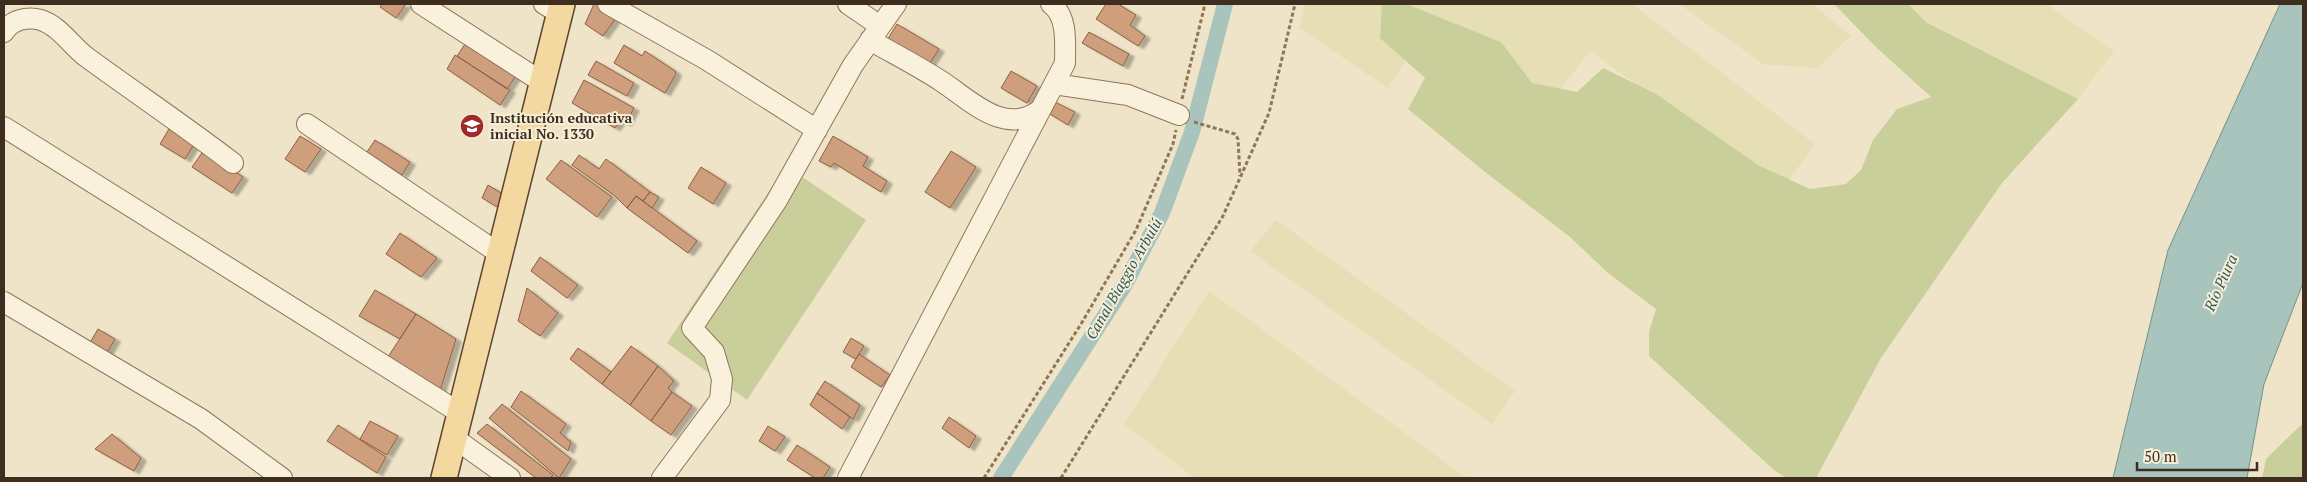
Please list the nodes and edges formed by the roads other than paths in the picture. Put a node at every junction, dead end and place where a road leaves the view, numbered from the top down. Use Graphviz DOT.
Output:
graph roads {
  1 [pos="421,4"];
  2 [pos="608,4"];
  3 [pos="848,4"];
  4 [pos="896,4"];
  5 [pos="1051,4"];
  6 [pos="555,7"];
  7 [pos="4,32"];
  8 [pos="875,33"];
  9 [pos="542,82"];
  10 [pos="1054,84"];
  11 [pos="1040,110"];
  12 [pos="1179,116"];
  13 [pos="307,124"];
  14 [pos="4,127"];
  15 [pos="817,130"];
  16 [pos="233,164"];
  17 [pos="500,254"];
  18 [pos="4,302"];
  19 [pos="460,413"];
  20 [pos="454,438"];
  21 [pos="282,478"];
  22 [pos="444,478"];
  23 [pos="510,478"];
  24 [pos="662,478"];
  25 [pos="848,478"];
  1 -- 9 [label="street"];
  2 -- 15 [label="street"];
  3 -- 8 [label="street"];
  4 -- 8 [label="street"];
  5 -- 10 [label="street"];
  6 -- 9 [label="main road"];
  7 -- 16 [label="street"];
  8 -- 11 [label="street"];
  8 -- 15 [label="street"];
  9 -- 17 [label="main road"];
  10 -- 11 [label="street"];
  10 -- 12 [label="street"];
  11 -- 25 [label="street"];
  13 -- 17 [label="street"];
  14 -- 19 [label="street"];
  15 -- 24 [label="street"];
  17 -- 19 [label="main road"];
  18 -- 21 [label="street"];
  19 -- 20 [label="main road"];
  20 -- 22 [label="main road"];
  20 -- 23 [label="street"];
}
